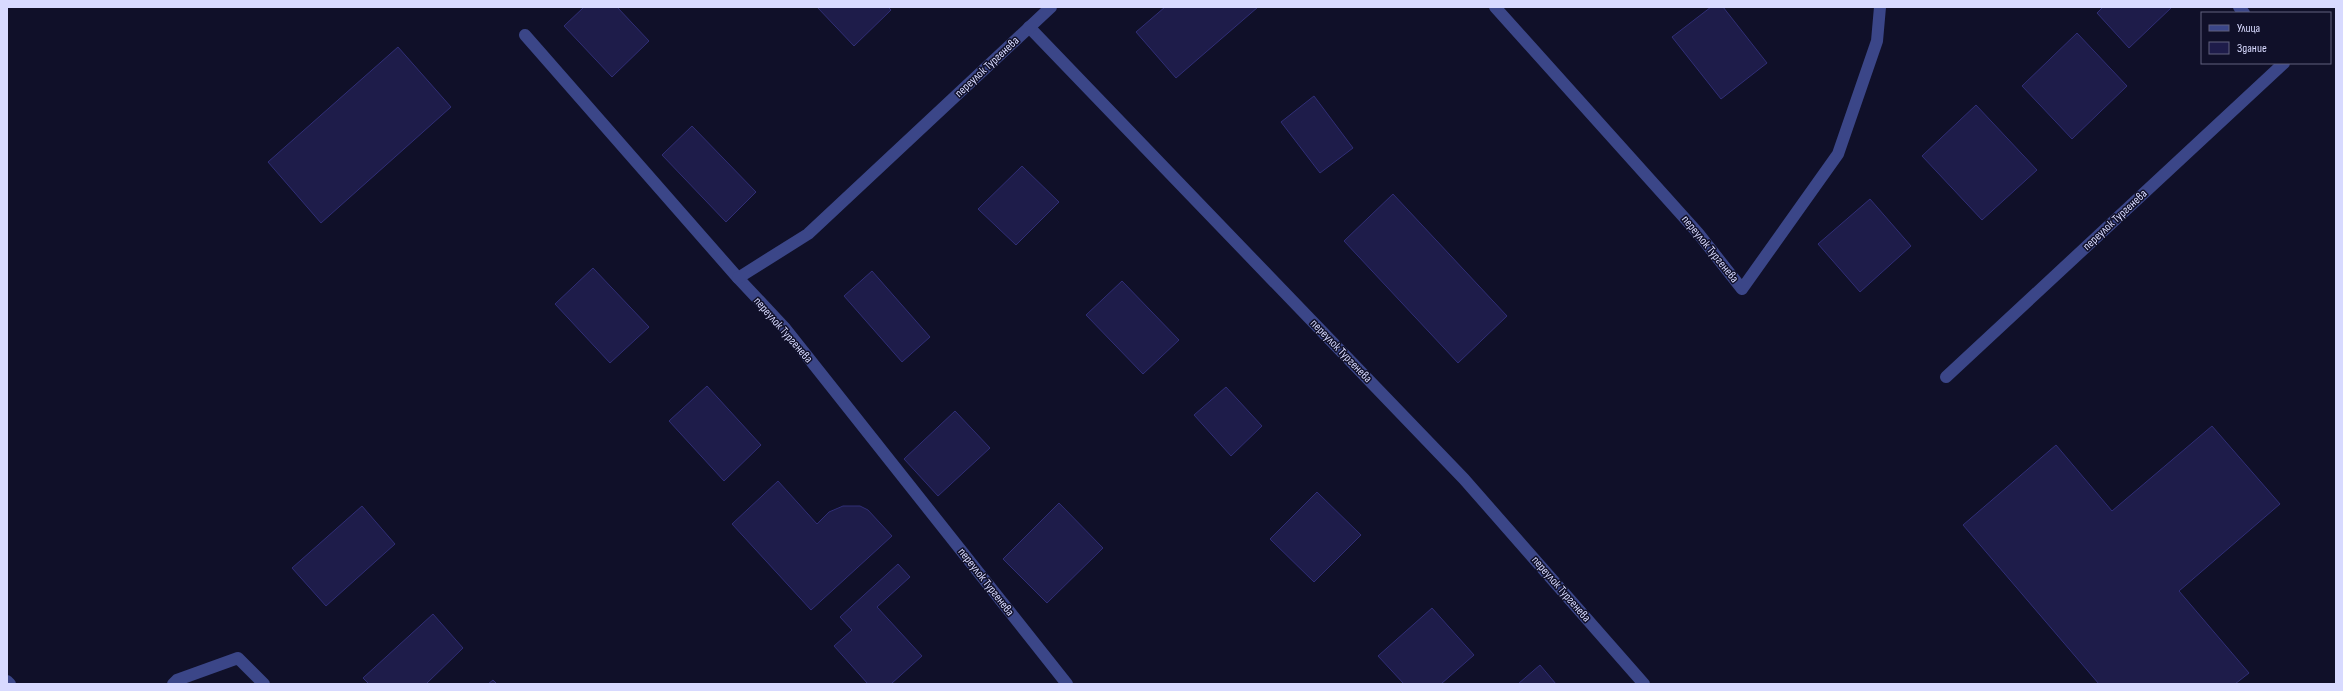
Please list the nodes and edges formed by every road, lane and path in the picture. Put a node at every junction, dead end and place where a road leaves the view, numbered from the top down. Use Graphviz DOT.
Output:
graph roads {
  1 [pos="1051,7"];
  2 [pos="1495,7"];
  3 [pos="1880,7"];
  4 [pos="1029,27"];
  5 [pos="525,35"];
  6 [pos="2283,64"];
  7 [pos="738,278"];
  8 [pos="1946,377"];
  9 [pos="7,681"];
  10 [pos="10,684"];
  11 [pos="173,684"];
  12 [pos="264,684"];
  13 [pos="1067,684"];
  14 [pos="1644,684"];
  1 -- 4 [label="street, переулок Тургенева"];
  2 -- 3 [label="street, переулок Тургенева"];
  4 -- 7 [label="street, переулок Тургенева"];
  4 -- 14 [label="street, переулок Тургенева"];
  5 -- 7 [label="street"];
  6 -- 8 [label="street, переулок Тургенева"];
  7 -- 13 [label="street, переулок Тургенева"];
  9 -- 10 [label="street"];
  11 -- 12 [label="street"];
}
